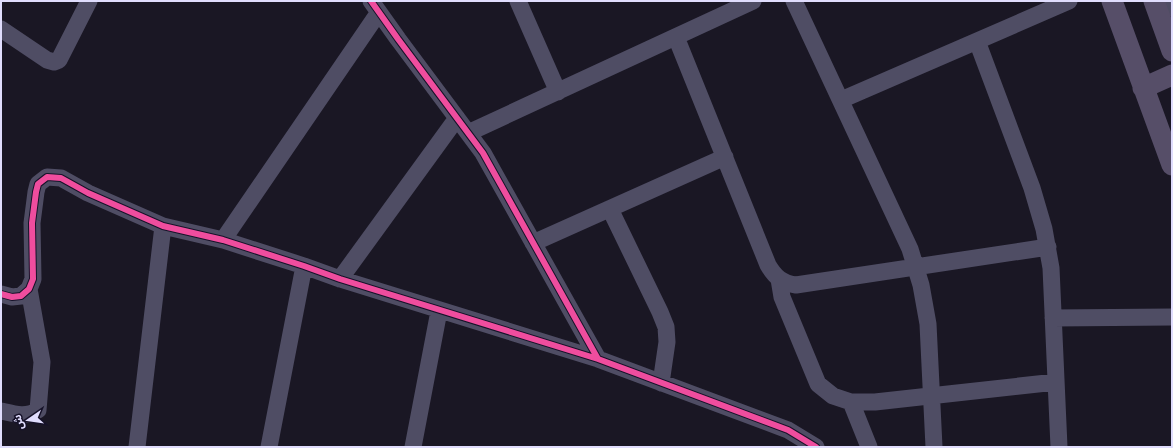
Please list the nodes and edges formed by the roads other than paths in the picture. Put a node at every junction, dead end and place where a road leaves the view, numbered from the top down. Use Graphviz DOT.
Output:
graph roads {
  1 [pos="89,1"];
  2 [pos="518,1"];
  3 [pos="753,1"];
  4 [pos="794,1"];
  5 [pos="1069,1"];
  6 [pos="1112,1"];
  7 [pos="1161,5"];
  8 [pos="375,7"];
  9 [pos="724,7"];
  10 [pos="1,29"];
  11 [pos="676,37"];
  12 [pos="978,41"];
  13 [pos="1172,51"];
  14 [pos="1172,75"];
  15 [pos="1143,88"];
  16 [pos="558,92"];
  17 [pos="841,100"];
  18 [pos="458,118"];
  19 [pos="468,133"];
  20 [pos="725,157"];
  21 [pos="1172,165"];
  22 [pos="610,209"];
  23 [pos="163,226"];
  24 [pos="224,240"];
  25 [pos="533,243"];
  26 [pos="1048,248"];
  27 [pos="304,266"];
  28 [pos="916,267"];
  29 [pos="340,279"];
  30 [pos="779,279"];
  31 [pos="29,289"];
  32 [pos="1,294"];
  33 [pos="439,311"];
  34 [pos="1172,317"];
  35 [pos="1053,318"];
  36 [pos="598,360"];
  37 [pos="1056,382"];
  38 [pos="661,383"];
  39 [pos="931,395"];
  40 [pos="851,402"];
  41 [pos="1,411"];
  42 [pos="137,447"];
  43 [pos="269,447"];
  44 [pos="414,447"];
  45 [pos="816,447"];
  46 [pos="869,447"];
  47 [pos="934,447"];
  48 [pos="1060,447"];
  1 -- 10 [label="street"];
  2 -- 16 [label="street"];
  3 -- 9 [label="street"];
  4 -- 17 [label="street"];
  5 -- 12 [label="street"];
  6 -- 15 [label="main road"];
  7 -- 13 [label="main road"];
  8 -- 18 [label="street"];
  8 -- 24 [label="street"];
  9 -- 11 [label="street"];
  11 -- 16 [label="street"];
  11 -- 20 [label="street"];
  12 -- 17 [label="street"];
  12 -- 26 [label="street"];
  14 -- 15 [label="main road"];
  15 -- 21 [label="main road"];
  16 -- 19 [label="street"];
  17 -- 28 [label="street"];
  18 -- 19 [label="street"];
  18 -- 29 [label="street"];
  19 -- 25 [label="street"];
  20 -- 22 [label="street"];
  20 -- 30 [label="street"];
  22 -- 25 [label="street"];
  22 -- 38 [label="street"];
  23 -- 24 [label="street"];
  23 -- 31 [label="street"];
  23 -- 42 [label="street"];
  24 -- 27 [label="street"];
  25 -- 36 [label="street"];
  26 -- 28 [label="street"];
  26 -- 35 [label="street"];
  27 -- 29 [label="street"];
  27 -- 43 [label="street"];
  28 -- 30 [label="street"];
  28 -- 39 [label="street"];
  29 -- 33 [label="street"];
  30 -- 40 [label="street"];
  31 -- 32 [label="street"];
  31 -- 41 [label="street"];
  33 -- 36 [label="street"];
  33 -- 44 [label="street"];
  34 -- 35 [label="street"];
  35 -- 37 [label="street"];
  36 -- 38 [label="street"];
  37 -- 39 [label="street"];
  37 -- 48 [label="street"];
  38 -- 45 [label="street"];
  39 -- 40 [label="street"];
  39 -- 47 [label="street"];
  40 -- 46 [label="street"];
}
